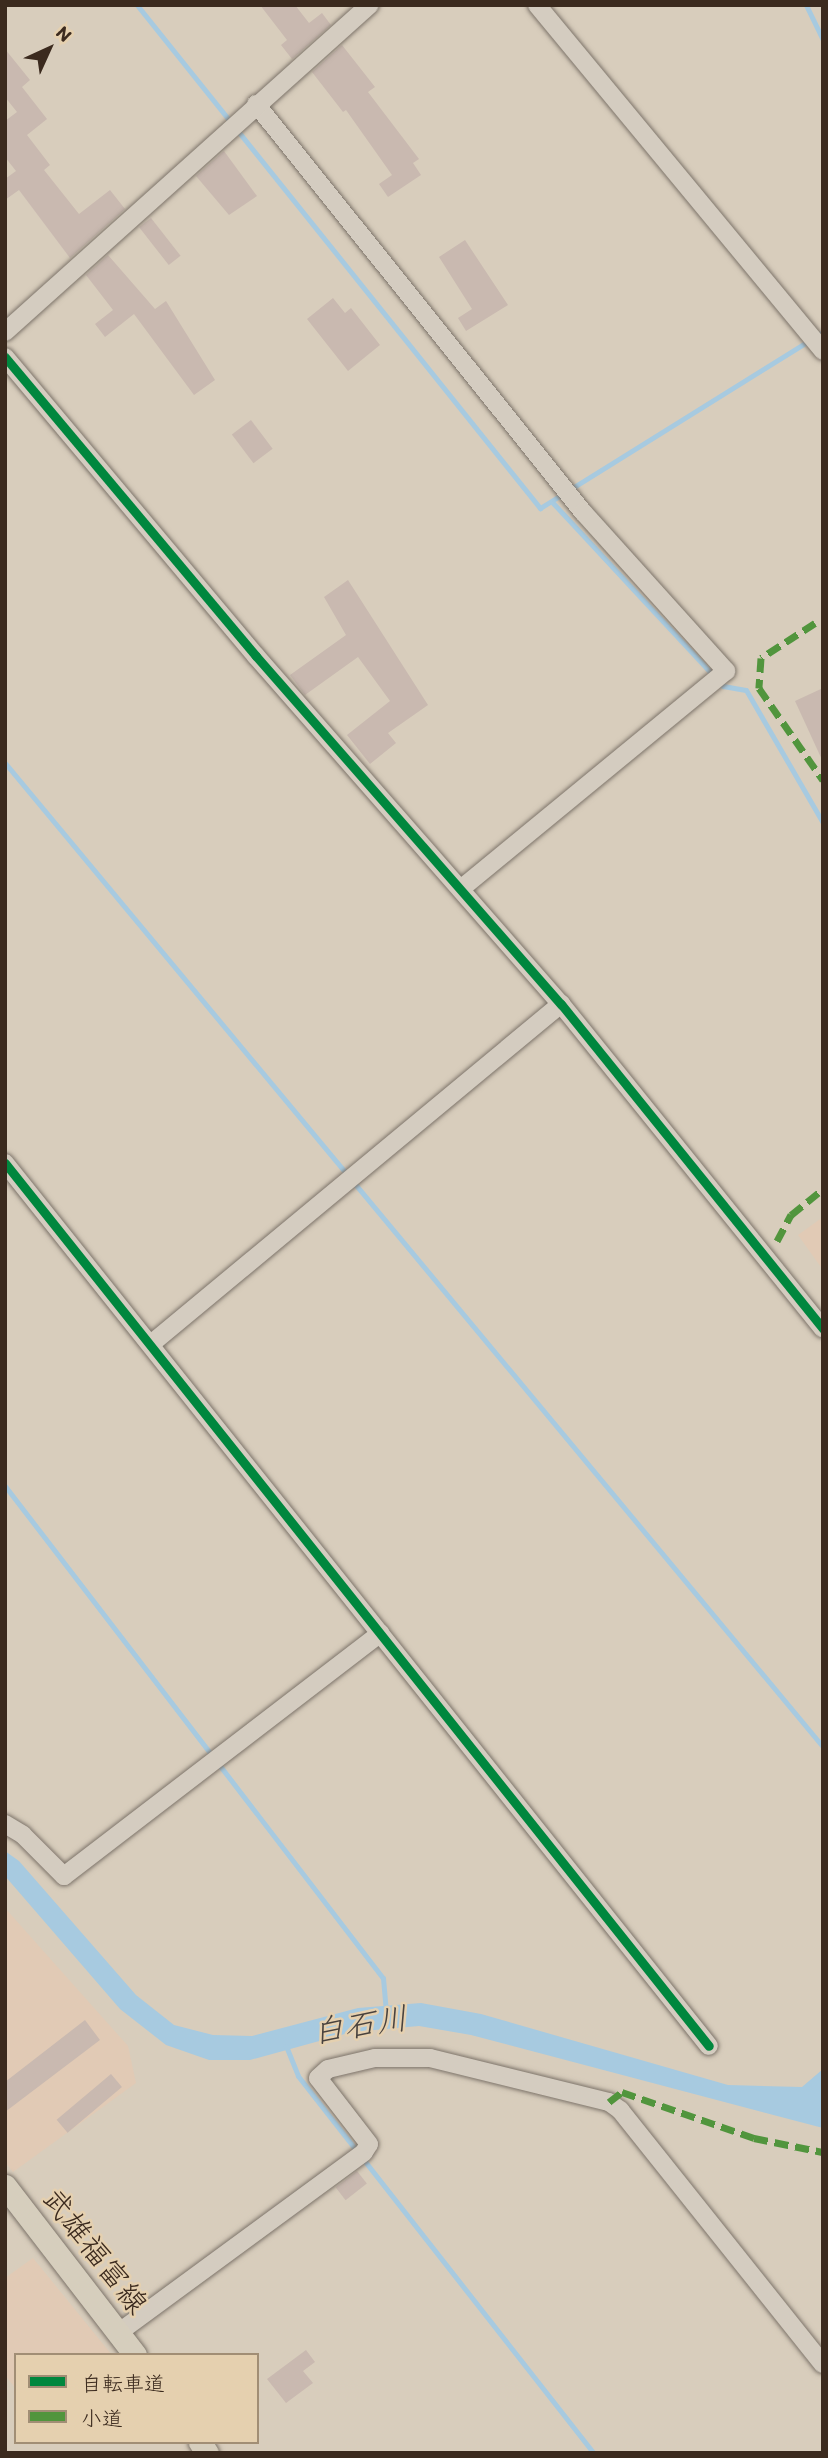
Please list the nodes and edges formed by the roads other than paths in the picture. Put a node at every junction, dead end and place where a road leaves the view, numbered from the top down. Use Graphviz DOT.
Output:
graph roads {
  1 [pos="370,5"];
  2 [pos="537,5"];
  3 [pos="256,104"];
  4 [pos="5,331"];
  5 [pos="823,351"];
  6 [pos="5,357"];
  7 [pos="461,888"];
  8 [pos="561,1004"];
  9 [pos="5,1163"];
  10 [pos="823,1329"];
  11 [pos="151,1344"];
  12 [pos="380,1633"];
  13 [pos="5,1824"];
  14 [pos="709,2046"];
  15 [pos="5,2186"];
  16 [pos="118,2333"];
  17 [pos="133,2353"];
  18 [pos="823,2364"];
  1 -- 3 [label="street"];
  2 -- 5 [label="street"];
  3 -- 4 [label="street"];
  3 -- 7 [label="street"];
  6 -- 7 [label="street"];
  7 -- 8 [label="street"];
  8 -- 10 [label="street"];
  8 -- 11 [label="street"];
  9 -- 11 [label="street"];
  11 -- 12 [label="street"];
  12 -- 13 [label="street"];
  12 -- 14 [label="street"];
  15 -- 16 [label="main road, 武雄福富線"];
  16 -- 17 [label="main road, 武雄福富線"];
  16 -- 18 [label="street"];
}
